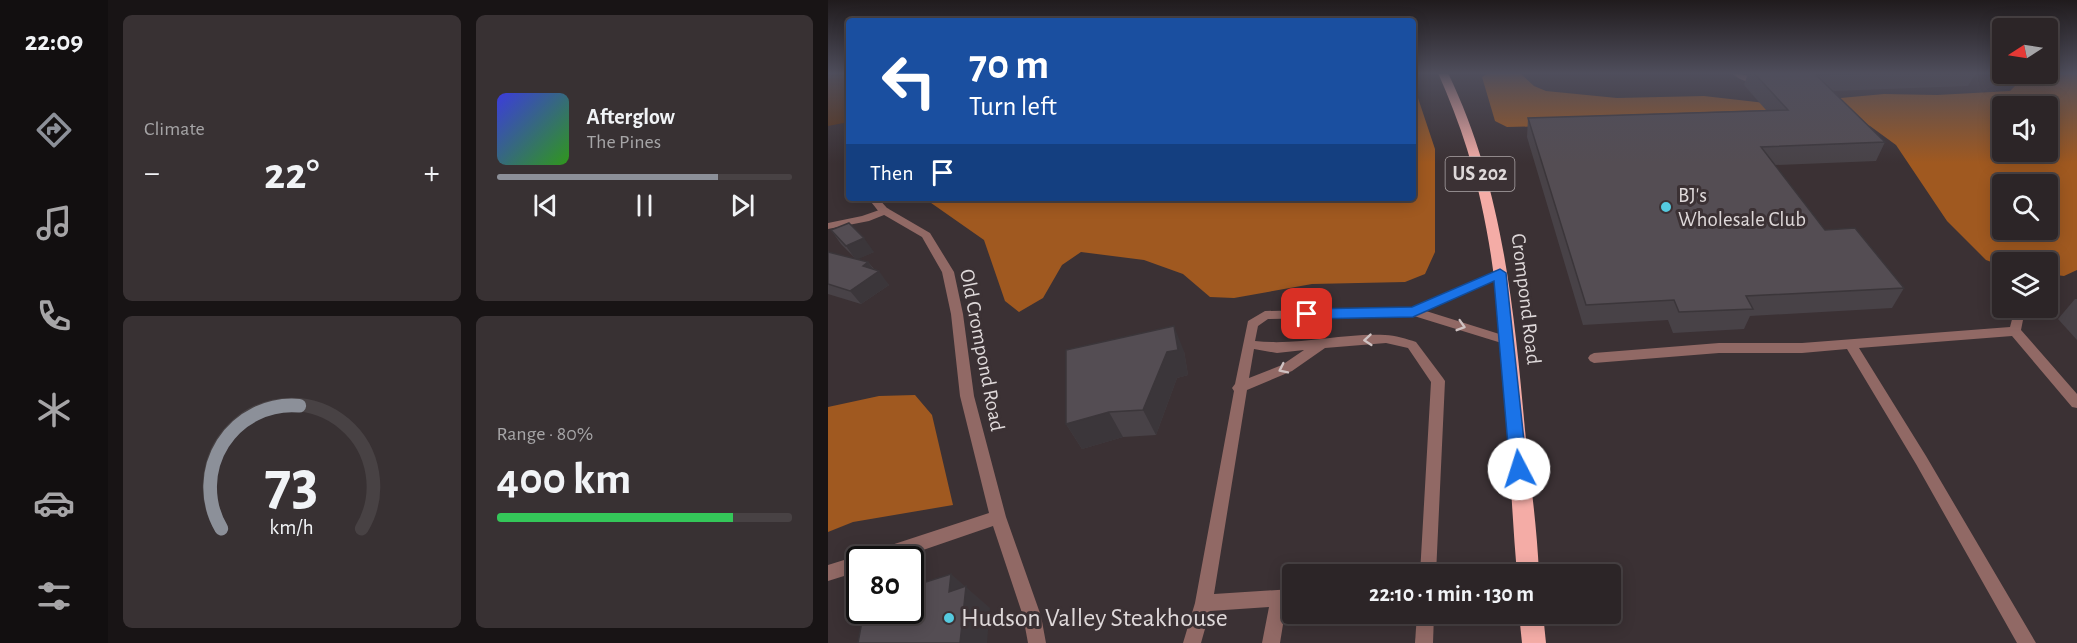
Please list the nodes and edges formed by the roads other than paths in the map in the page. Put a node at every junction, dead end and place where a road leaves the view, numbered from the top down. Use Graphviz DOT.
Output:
graph roads {
  1 [pos="1455,103"];
  2 [pos="876,201"];
  3 [pos="885,212"];
  4 [pos="828,226"];
  5 [pos="1500,273"];
  6 [pos="1413,312"];
  7 [pos="2017,318"];
  8 [pos="2015,331"];
  9 [pos="1508,341"];
  10 [pos="1248,344"];
  11 [pos="1324,344"];
  12 [pos="1851,345"];
  13 [pos="1594,358"];
  14 [pos="1239,388"];
  15 [pos="2077,403"];
  16 [pos="998,517"];
  17 [pos="912,546"];
  18 [pos="1429,564"];
  19 [pos="1527,564"];
  20 [pos="846,567"];
  21 [pos="828,573"];
  22 [pos="1282,597"];
  23 [pos="1204,603"];
  24 [pos="1282,609"];
  25 [pos="1425,624"];
  26 [pos="1532,624"];
  27 [pos="1037,643"];
  28 [pos="1192,643"];
  29 [pos="1271,643"];
  30 [pos="1424,643"];
  31 [pos="1534,643"];
  32 [pos="2027,643"];
  1 -- 5 [label="highway, Crompond Road / US 202"];
  2 -- 3 [label="street, Old Crompond Road"];
  3 -- 4 [label="street"];
  3 -- 16 [label="street, Old Crompond Road"];
  5 -- 6 [label="street"];
  5 -- 9 [label="highway, Crompond Road / US 202"];
  6 -- 9 [label="street, one-way"];
  6 -- 10 [label="street"];
  7 -- 8 [label="street"];
  8 -- 12 [label="street"];
  8 -- 15 [label="street"];
  9 -- 19 [label="highway, Crompond Road / US 202"];
  10 -- 11 [label="street"];
  10 -- 14 [label="street"];
  11 -- 14 [label="street, one-way"];
  18 -- 11 [label="street, one-way"];
  12 -- 13 [label="street"];
  12 -- 32 [label="street"];
  14 -- 23 [label="street"];
  16 -- 17 [label="street"];
  16 -- 27 [label="street, Old Crompond Road"];
  20 -- 21 [label="street"];
  22 -- 23 [label="street"];
  23 -- 28 [label="street"];
  24 -- 29 [label="street"];
  25 -- 30 [label="street"];
  26 -- 31 [label="highway"];
}
